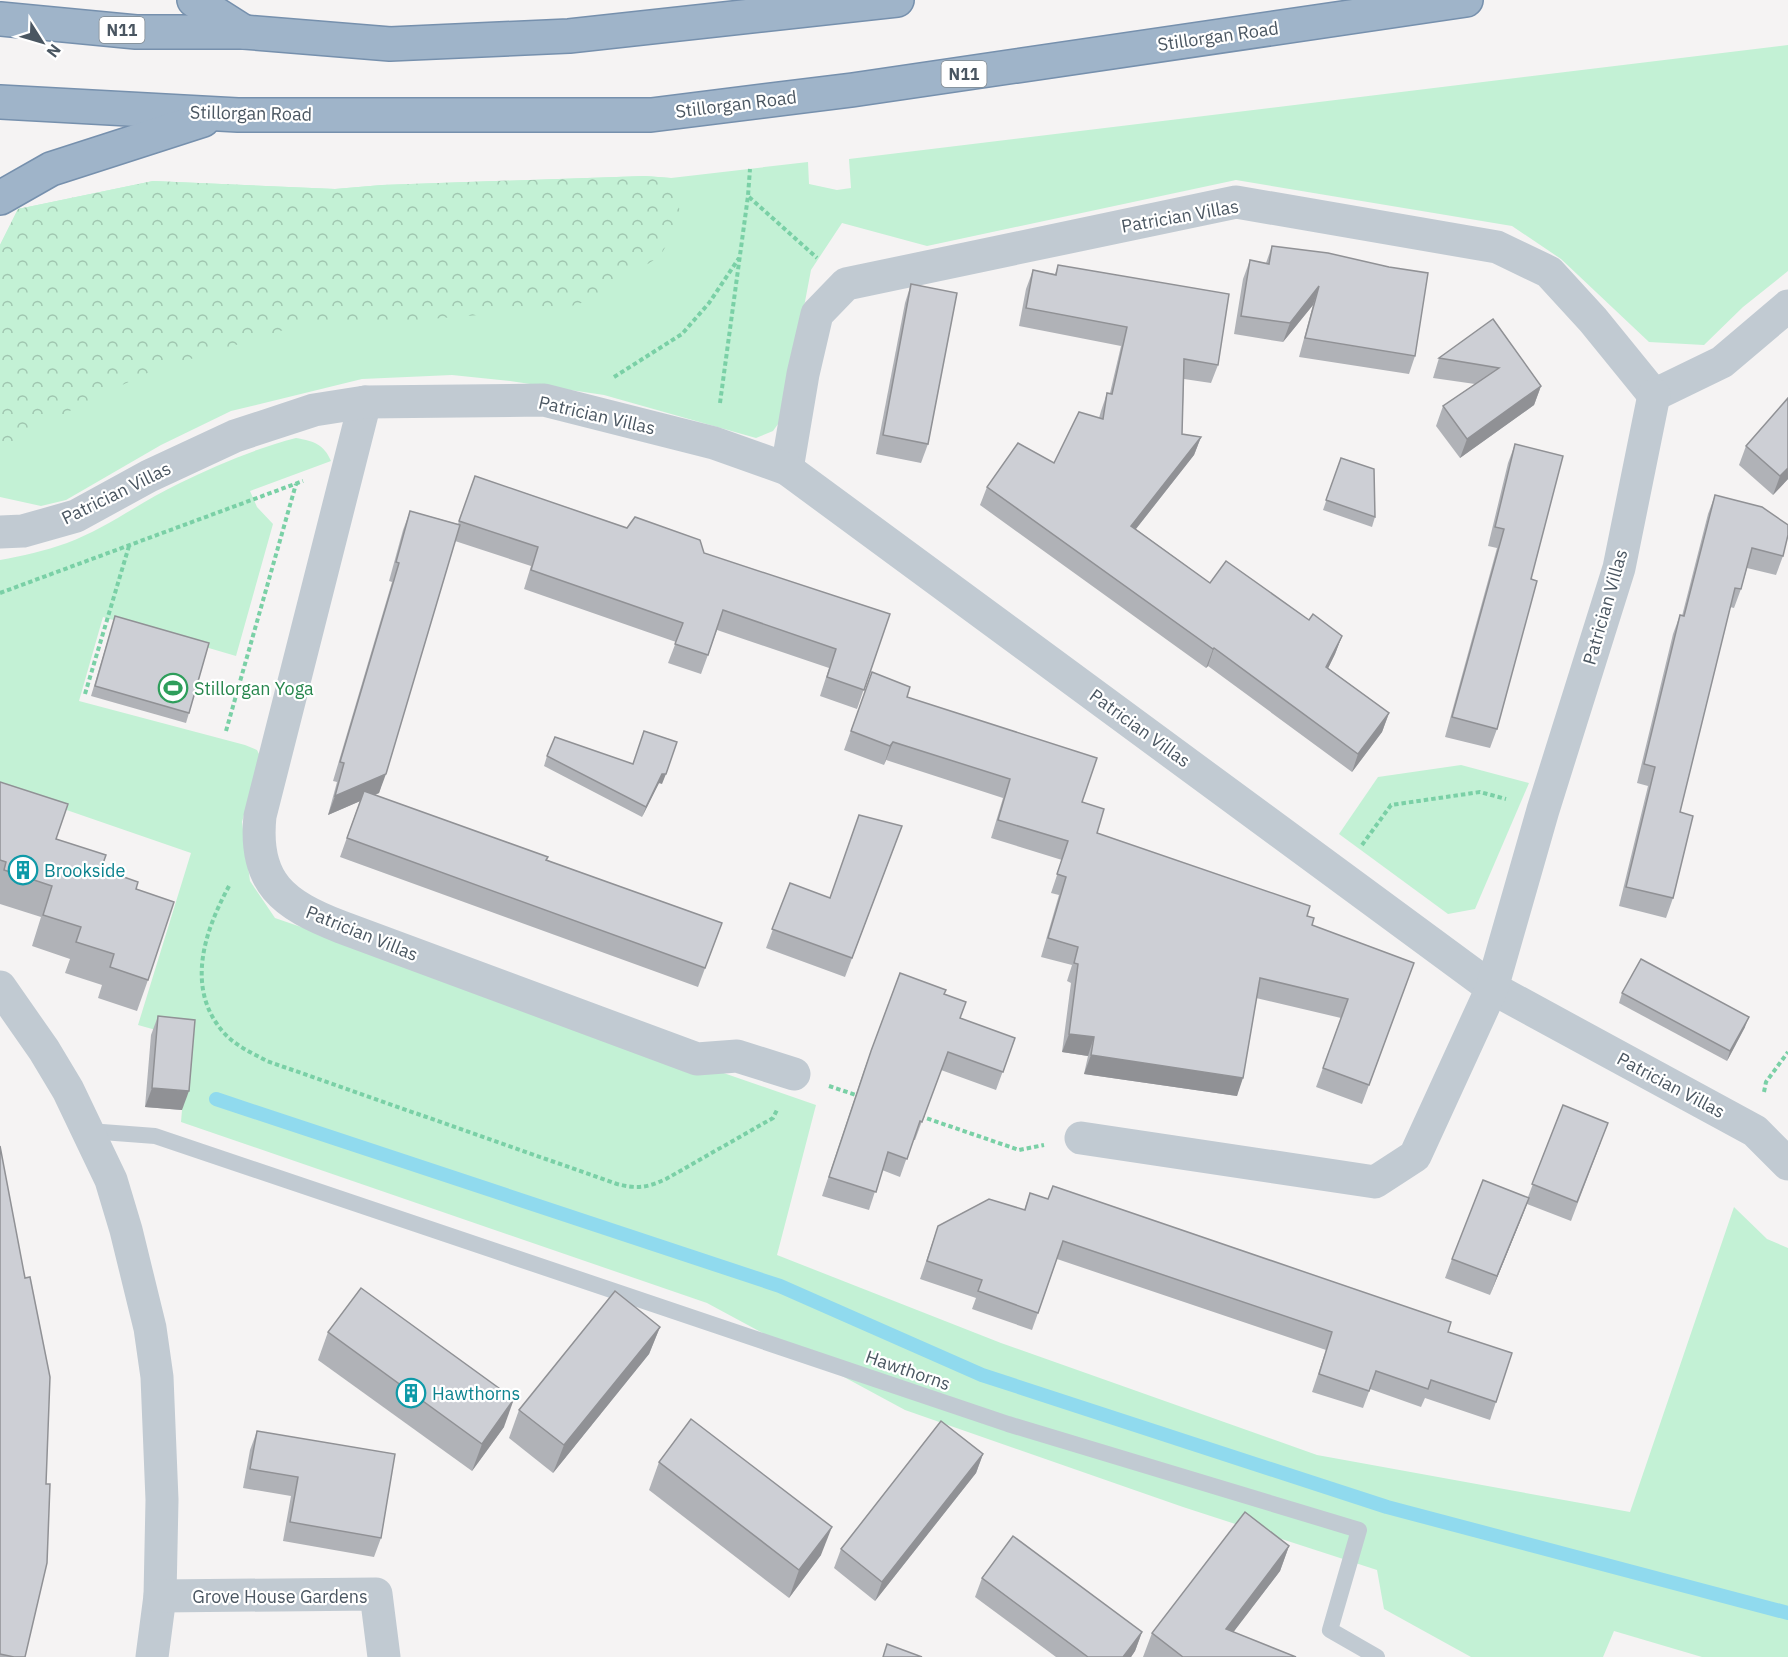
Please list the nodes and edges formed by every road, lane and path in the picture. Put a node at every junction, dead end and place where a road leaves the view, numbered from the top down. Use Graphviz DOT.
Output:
graph roads {
  1 [pos="194,0"];
  2 [pos="897,0"];
  3 [pos="1466,0"];
  4 [pos="0,18"];
  5 [pos="244,32"];
  6 [pos="0,102"];
  7 [pos="222,114"];
  8 [pos="750,169"];
  9 [pos="748,196"];
  10 [pos="0,198"];
  11 [pos="740,257"];
  12 [pos="846,284"];
  13 [pos="1788,306"];
  14 [pos="608,381"];
  15 [pos="1654,395"];
  16 [pos="365,402"];
  17 [pos="714,443"];
  18 [pos="350,466"];
  19 [pos="787,469"];
  20 [pos="296,483"];
  21 [pos="0,532"];
  22 [pos="129,545"];
  23 [pos="0,593"];
  24 [pos="85,694"];
  25 [pos="226,731"];
  26 [pos="1543,810"];
  27 [pos="261,859"];
  28 [pos="1341,875"];
  29 [pos="0,987"];
  30 [pos="1492,988"];
  31 [pos="1788,1052"];
  32 [pos="794,1074"];
  33 [pos="1766,1082"];
  34 [pos="867,1099"];
  35 [pos="910,1113"];
  36 [pos="89,1131"];
  37 [pos="1081,1138"];
  38 [pos="1788,1164"];
  39 [pos="160,1596"];
  40 [pos="152,1657"];
  41 [pos="384,1657"];
  42 [pos="1377,1657"];
  1 -- 5 [label="highway"];
  2 -- 5 [label="highway, N11"];
  3 -- 7 [label="highway, Stillorgan Road / N11"];
  4 -- 5 [label="highway, N11"];
  6 -- 7 [label="highway, Stillorgan Road / N11"];
  7 -- 10 [label="highway"];
  8 -- 9 [label="path"];
  9 -- 11 [label="path"];
  9 -- 12 [label="path"];
  11 -- 14 [label="path"];
  11 -- 17 [label="path"];
  12 -- 15 [label="street, Patrician Villas"];
  12 -- 19 [label="street"];
  13 -- 15 [label="street"];
  15 -- 26 [label="street, Patrician Villas"];
  16 -- 17 [label="street, Patrician Villas"];
  16 -- 18 [label="street, Patrician Villas"];
  16 -- 21 [label="street, Patrician Villas"];
  17 -- 19 [label="street, Patrician Villas"];
  18 -- 20 [label="path"];
  18 -- 27 [label="street, Patrician Villas"];
  19 -- 28 [label="street, Patrician Villas"];
  20 -- 22 [label="path"];
  20 -- 25 [label="path"];
  22 -- 23 [label="path"];
  22 -- 24 [label="path"];
  26 -- 28 [label="path"];
  26 -- 30 [label="street, Patrician Villas"];
  27 -- 32 [label="street, Patrician Villas"];
  27 -- 32 [label="path"];
  28 -- 30 [label="street, Patrician Villas"];
  29 -- 36 [label="street"];
  30 -- 37 [label="street, Patrician Villas"];
  30 -- 38 [label="street, Patrician Villas"];
  31 -- 33 [label="path"];
  32 -- 34 [label="path"];
  35 -- 37 [label="path"];
  36 -- 39 [label="street"];
  36 -- 42 [label="lane, Hawthorns"];
  39 -- 40 [label="street"];
  39 -- 41 [label="street, Grove House Gardens"];
}
